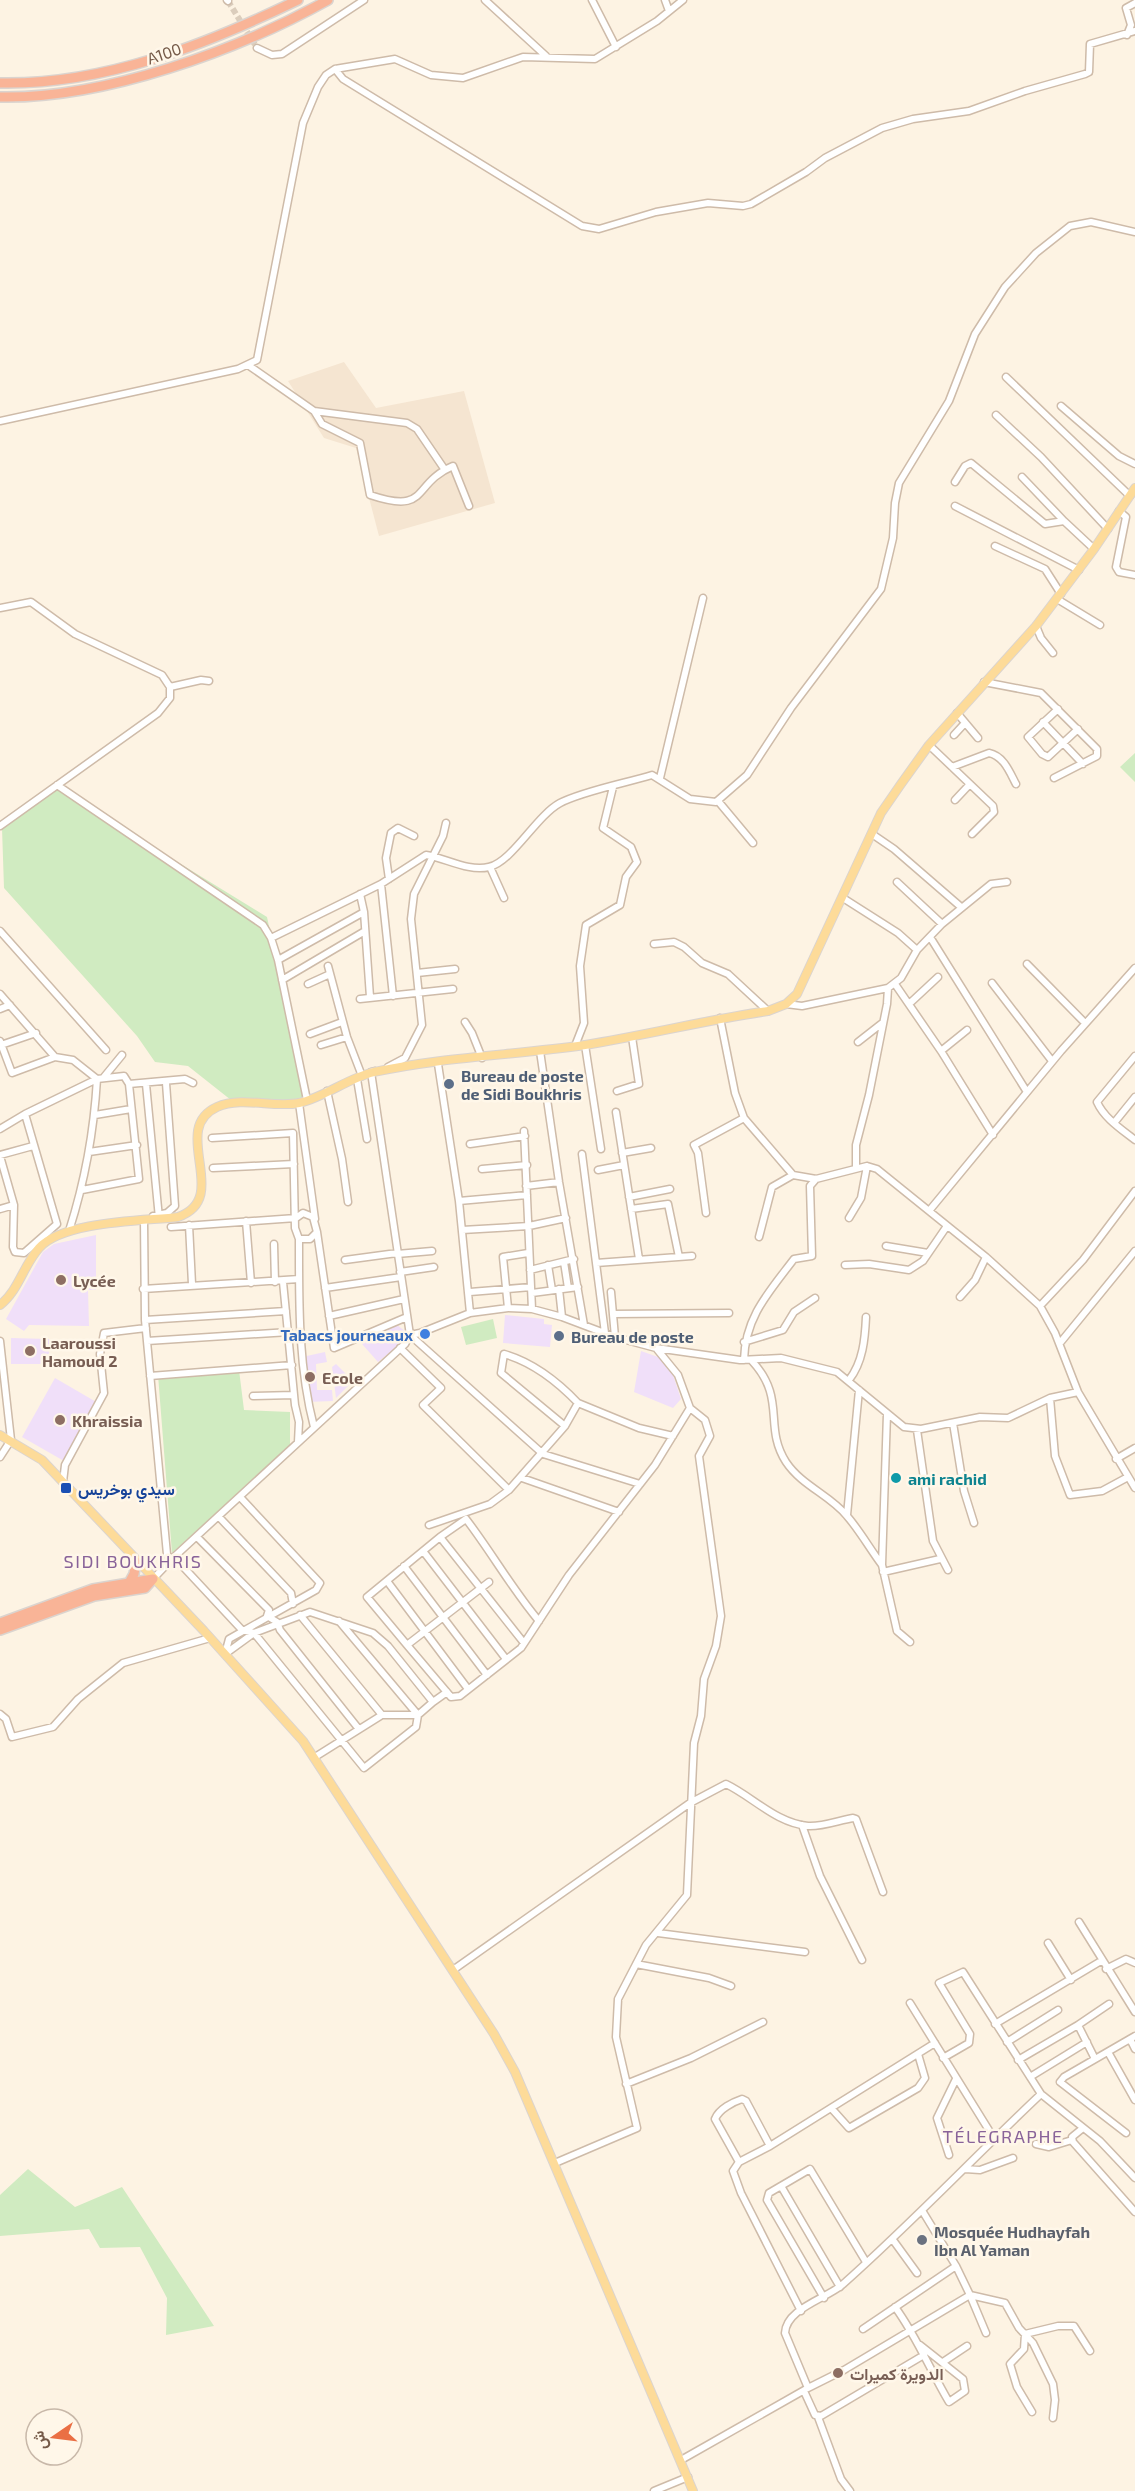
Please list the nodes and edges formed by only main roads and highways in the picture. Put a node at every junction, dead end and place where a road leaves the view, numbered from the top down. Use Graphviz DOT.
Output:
graph roads {
  1 [pos="298,0"];
  2 [pos="328,0"];
  3 [pos="0,84"];
  4 [pos="0,97"];
  5 [pos="1135,488"];
  6 [pos="0,1305"];
  7 [pos="0,1435"];
  8 [pos="136,1562"];
  9 [pos="153,1579"];
  10 [pos="129,1583"];
  11 [pos="0,1623"];
  12 [pos="0,1630"];
  13 [pos="693,2491"];
  1 -- 3 [label="highway, A100 / A100"];
  2 -- 4 [label="highway, A100 / A100"];
  5 -- 6 [label="main road"];
  7 -- 8 [label="main road"];
  8 -- 9 [label="main road"];
  8 -- 10 [label="highway"];
  9 -- 10 [label="highway"];
  9 -- 12 [label="highway"];
  9 -- 13 [label="main road"];
  10 -- 11 [label="highway"];
}
